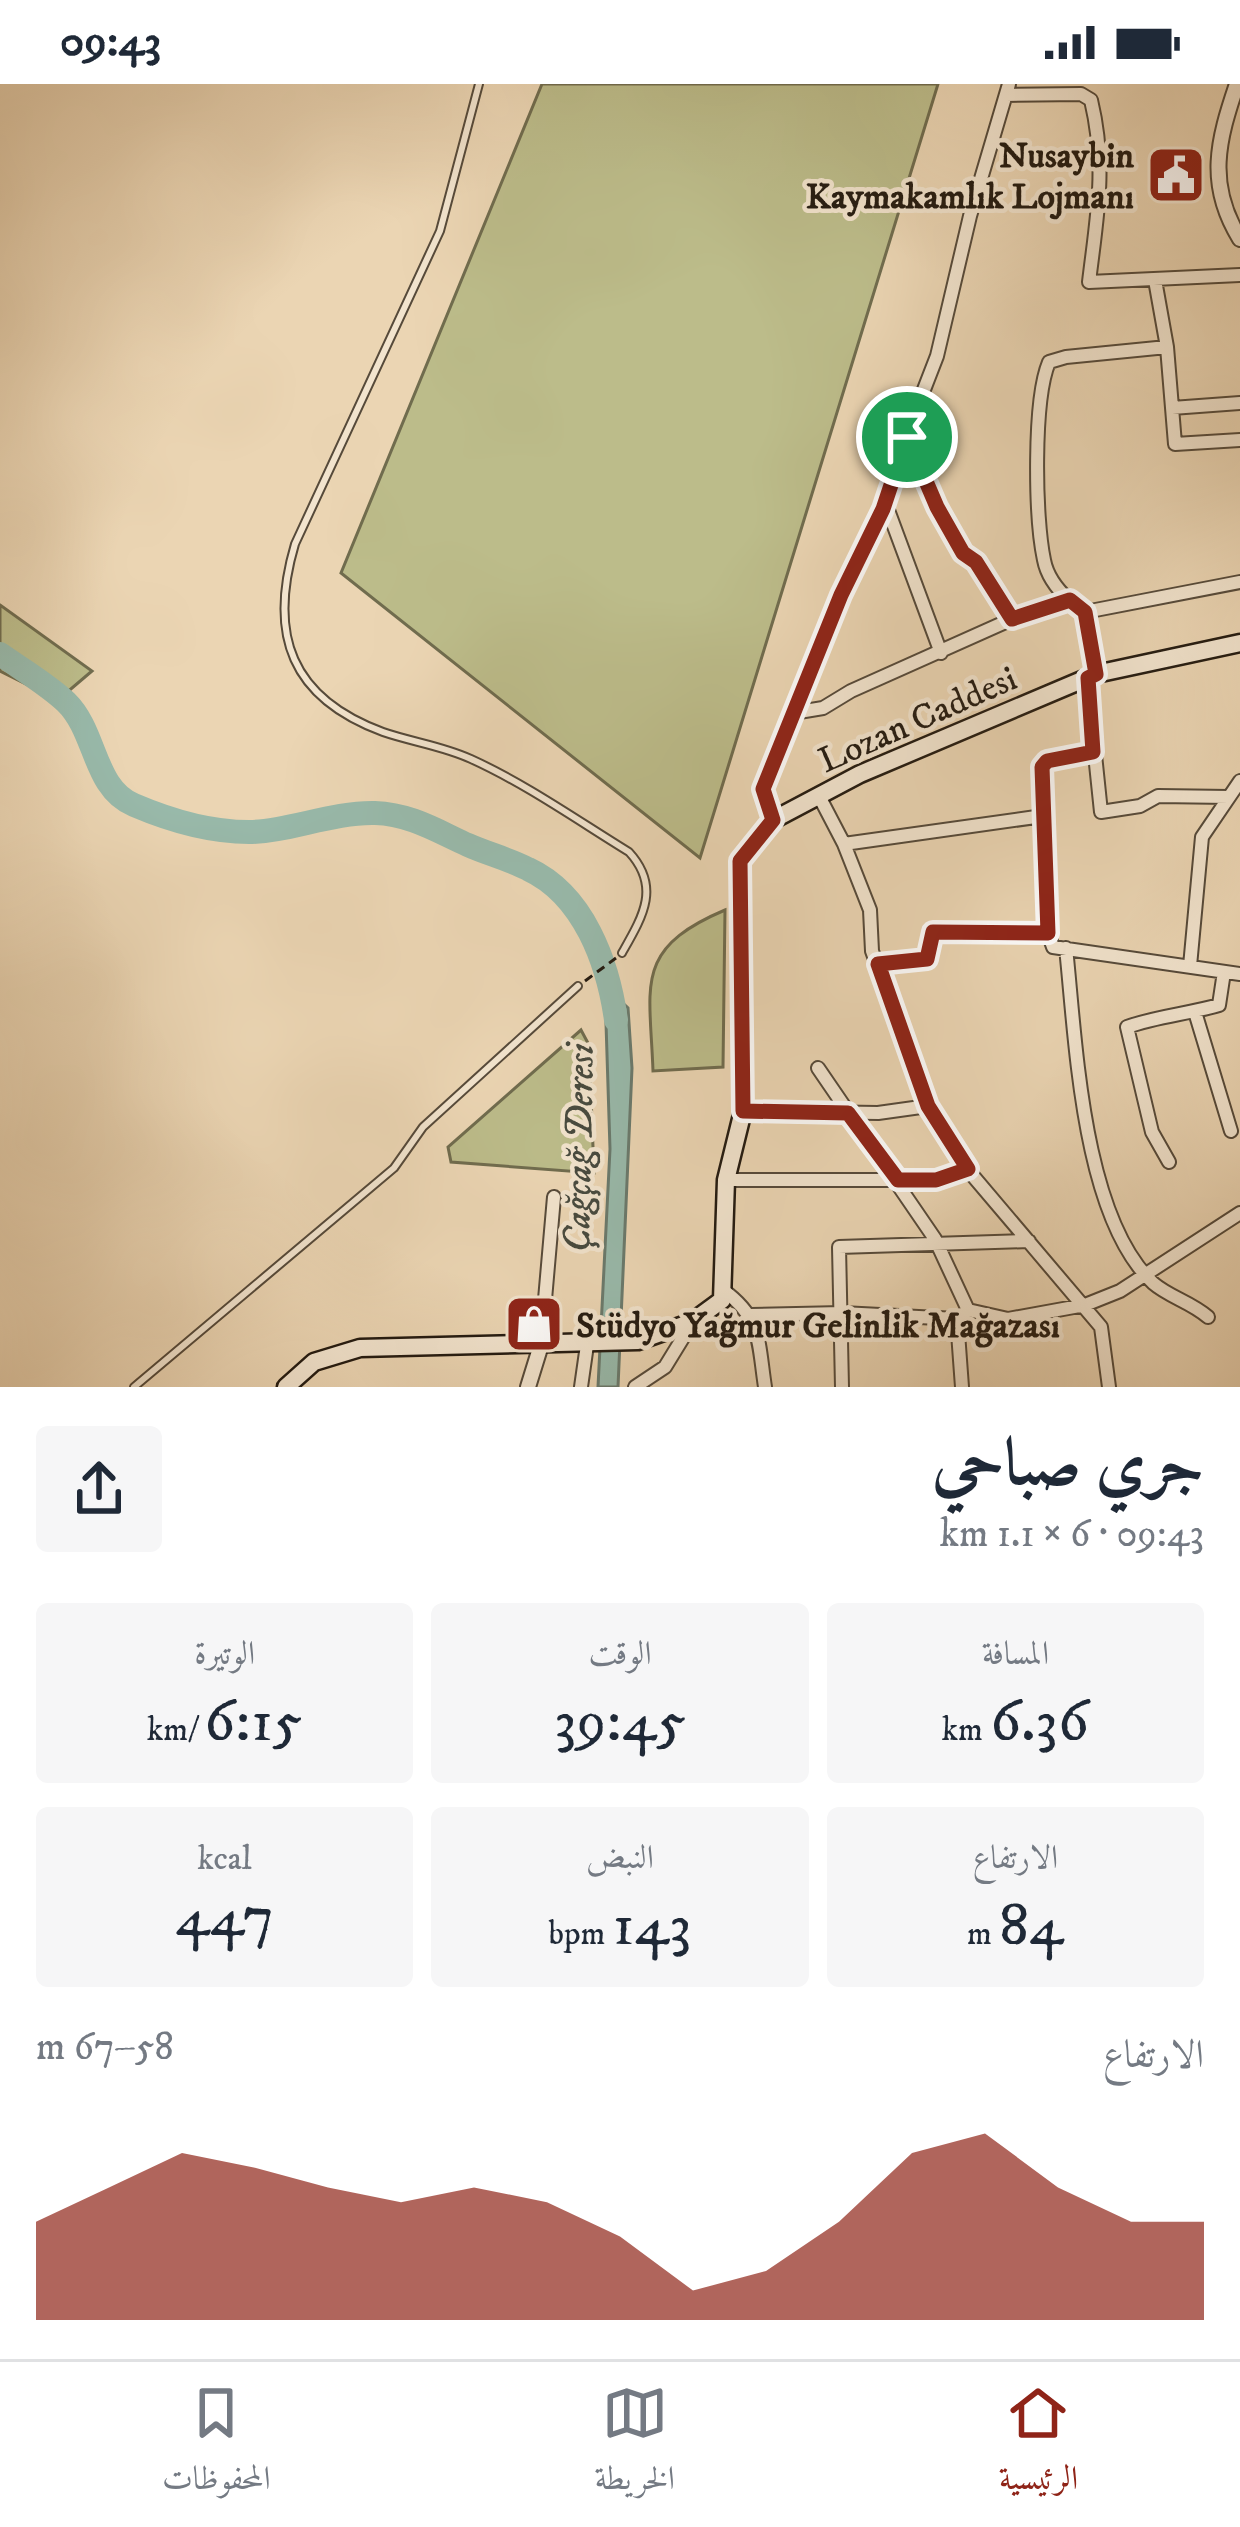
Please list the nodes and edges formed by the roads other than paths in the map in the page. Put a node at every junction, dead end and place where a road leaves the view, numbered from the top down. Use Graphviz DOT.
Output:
graph roads {
  1 [pos="479,84"];
  2 [pos="1237,84"];
  3 [pos="1008,90"];
  4 [pos="1240,239"];
  5 [pos="1240,275"];
  6 [pos="1155,280"];
  7 [pos="1167,347"];
  8 [pos="1240,403"];
  9 [pos="1172,408"];
  10 [pos="907,437"];
  11 [pos="1240,440"];
  12 [pos="885,502"];
  13 [pos="1240,583"];
  14 [pos="1070,600"];
  15 [pos="1085,612"];
  16 [pos="1012,619"];
  17 [pos="1240,643"];
  18 [pos="941,653"];
  19 [pos="1092,676"];
  20 [pos="793,713"];
  21 [pos="1093,752"];
  22 [pos="1240,781"];
  23 [pos="1229,797"];
  24 [pos="820,798"];
  25 [pos="1043,816"];
  26 [pos="773,820"];
  27 [pos="844,844"];
  28 [pos="1048,933"];
  29 [pos="1066,948"];
  30 [pos="622,953"];
  31 [pos="878,964"];
  32 [pos="1190,966"];
  33 [pos="1224,971"];
  34 [pos="1240,974"];
  35 [pos="578,986"];
  36 [pos="1196,1012"];
  37 [pos="818,1068"];
  38 [pos="928,1106"];
  39 [pos="743,1111"];
  40 [pos="848,1113"];
  41 [pos="1231,1131"];
  42 [pos="1169,1162"];
  43 [pos="968,1169"];
  44 [pos="726,1180"];
  45 [pos="898,1180"];
  46 [pos="554,1197"];
  47 [pos="1240,1213"];
  48 [pos="1029,1241"];
  49 [pos="937,1246"];
  50 [pos="1147,1275"];
  51 [pos="723,1290"];
  52 [pos="1084,1305"];
  53 [pos="842,1313"];
  54 [pos="963,1314"];
  55 [pos="751,1316"];
  56 [pos="1208,1317"];
  57 [pos="692,1322"];
  58 [pos="592,1344"];
  59 [pos="541,1345"];
  60 [pos="134,1387"];
  61 [pos="286,1387"];
  62 [pos="528,1387"];
  63 [pos="581,1387"];
  64 [pos="635,1387"];
  65 [pos="765,1387"];
  66 [pos="842,1387"];
  67 [pos="962,1387"];
  68 [pos="1108,1387"];
  1 -- 30 [label="lane"];
  2 -- 4 [label="street"];
  3 -- 6 [label="street"];
  3 -- 10 [label="street"];
  5 -- 6 [label="street"];
  6 -- 7 [label="street"];
  7 -- 9 [label="street"];
  7 -- 14 [label="street"];
  8 -- 9 [label="street"];
  9 -- 11 [label="street"];
  10 -- 12 [label="street"];
  10 -- 16 [label="street"];
  12 -- 18 [label="street"];
  12 -- 20 [label="street"];
  13 -- 15 [label="street"];
  14 -- 15 [label="street"];
  14 -- 16 [label="street"];
  15 -- 19 [label="street"];
  16 -- 18 [label="street"];
  17 -- 19 [label="main road, Lozan Caddesi"];
  18 -- 20 [label="street"];
  19 -- 21 [label="street"];
  19 -- 24 [label="main road, Lozan Caddesi"];
  20 -- 26 [label="street"];
  21 -- 23 [label="street"];
  21 -- 25 [label="street"];
  22 -- 23 [label="street"];
  23 -- 32 [label="street"];
  24 -- 26 [label="main road, Lozan Caddesi"];
  24 -- 27 [label="street"];
  25 -- 27 [label="street"];
  25 -- 28 [label="street"];
  26 -- 39 [label="main road"];
  27 -- 31 [label="street"];
  28 -- 29 [label="street"];
  28 -- 31 [label="street"];
  29 -- 32 [label="street"];
  29 -- 50 [label="street"];
  31 -- 38 [label="street"];
  32 -- 33 [label="street"];
  33 -- 34 [label="street"];
  33 -- 36 [label="street"];
  35 -- 60 [label="lane"];
  36 -- 41 [label="street"];
  36 -- 42 [label="street"];
  37 -- 40 [label="street"];
  38 -- 40 [label="street"];
  38 -- 43 [label="street"];
  39 -- 40 [label="street"];
  39 -- 44 [label="main road"];
  40 -- 45 [label="street"];
  43 -- 45 [label="street"];
  43 -- 48 [label="street"];
  44 -- 45 [label="street"];
  44 -- 51 [label="main road"];
  45 -- 49 [label="street"];
  46 -- 59 [label="street"];
  47 -- 50 [label="street"];
  48 -- 49 [label="street"];
  48 -- 52 [label="street"];
  49 -- 53 [label="street"];
  49 -- 54 [label="street"];
  50 -- 52 [label="street"];
  50 -- 56 [label="street"];
  51 -- 55 [label="street"];
  51 -- 57 [label="main road"];
  52 -- 54 [label="street"];
  52 -- 68 [label="street"];
  53 -- 54 [label="street"];
  53 -- 55 [label="street"];
  53 -- 66 [label="street"];
  54 -- 67 [label="street"];
  55 -- 65 [label="street"];
  57 -- 58 [label="main road"];
  57 -- 64 [label="street"];
  58 -- 59 [label="main road"];
  58 -- 63 [label="street"];
  59 -- 61 [label="main road"];
  59 -- 62 [label="street"];
}
